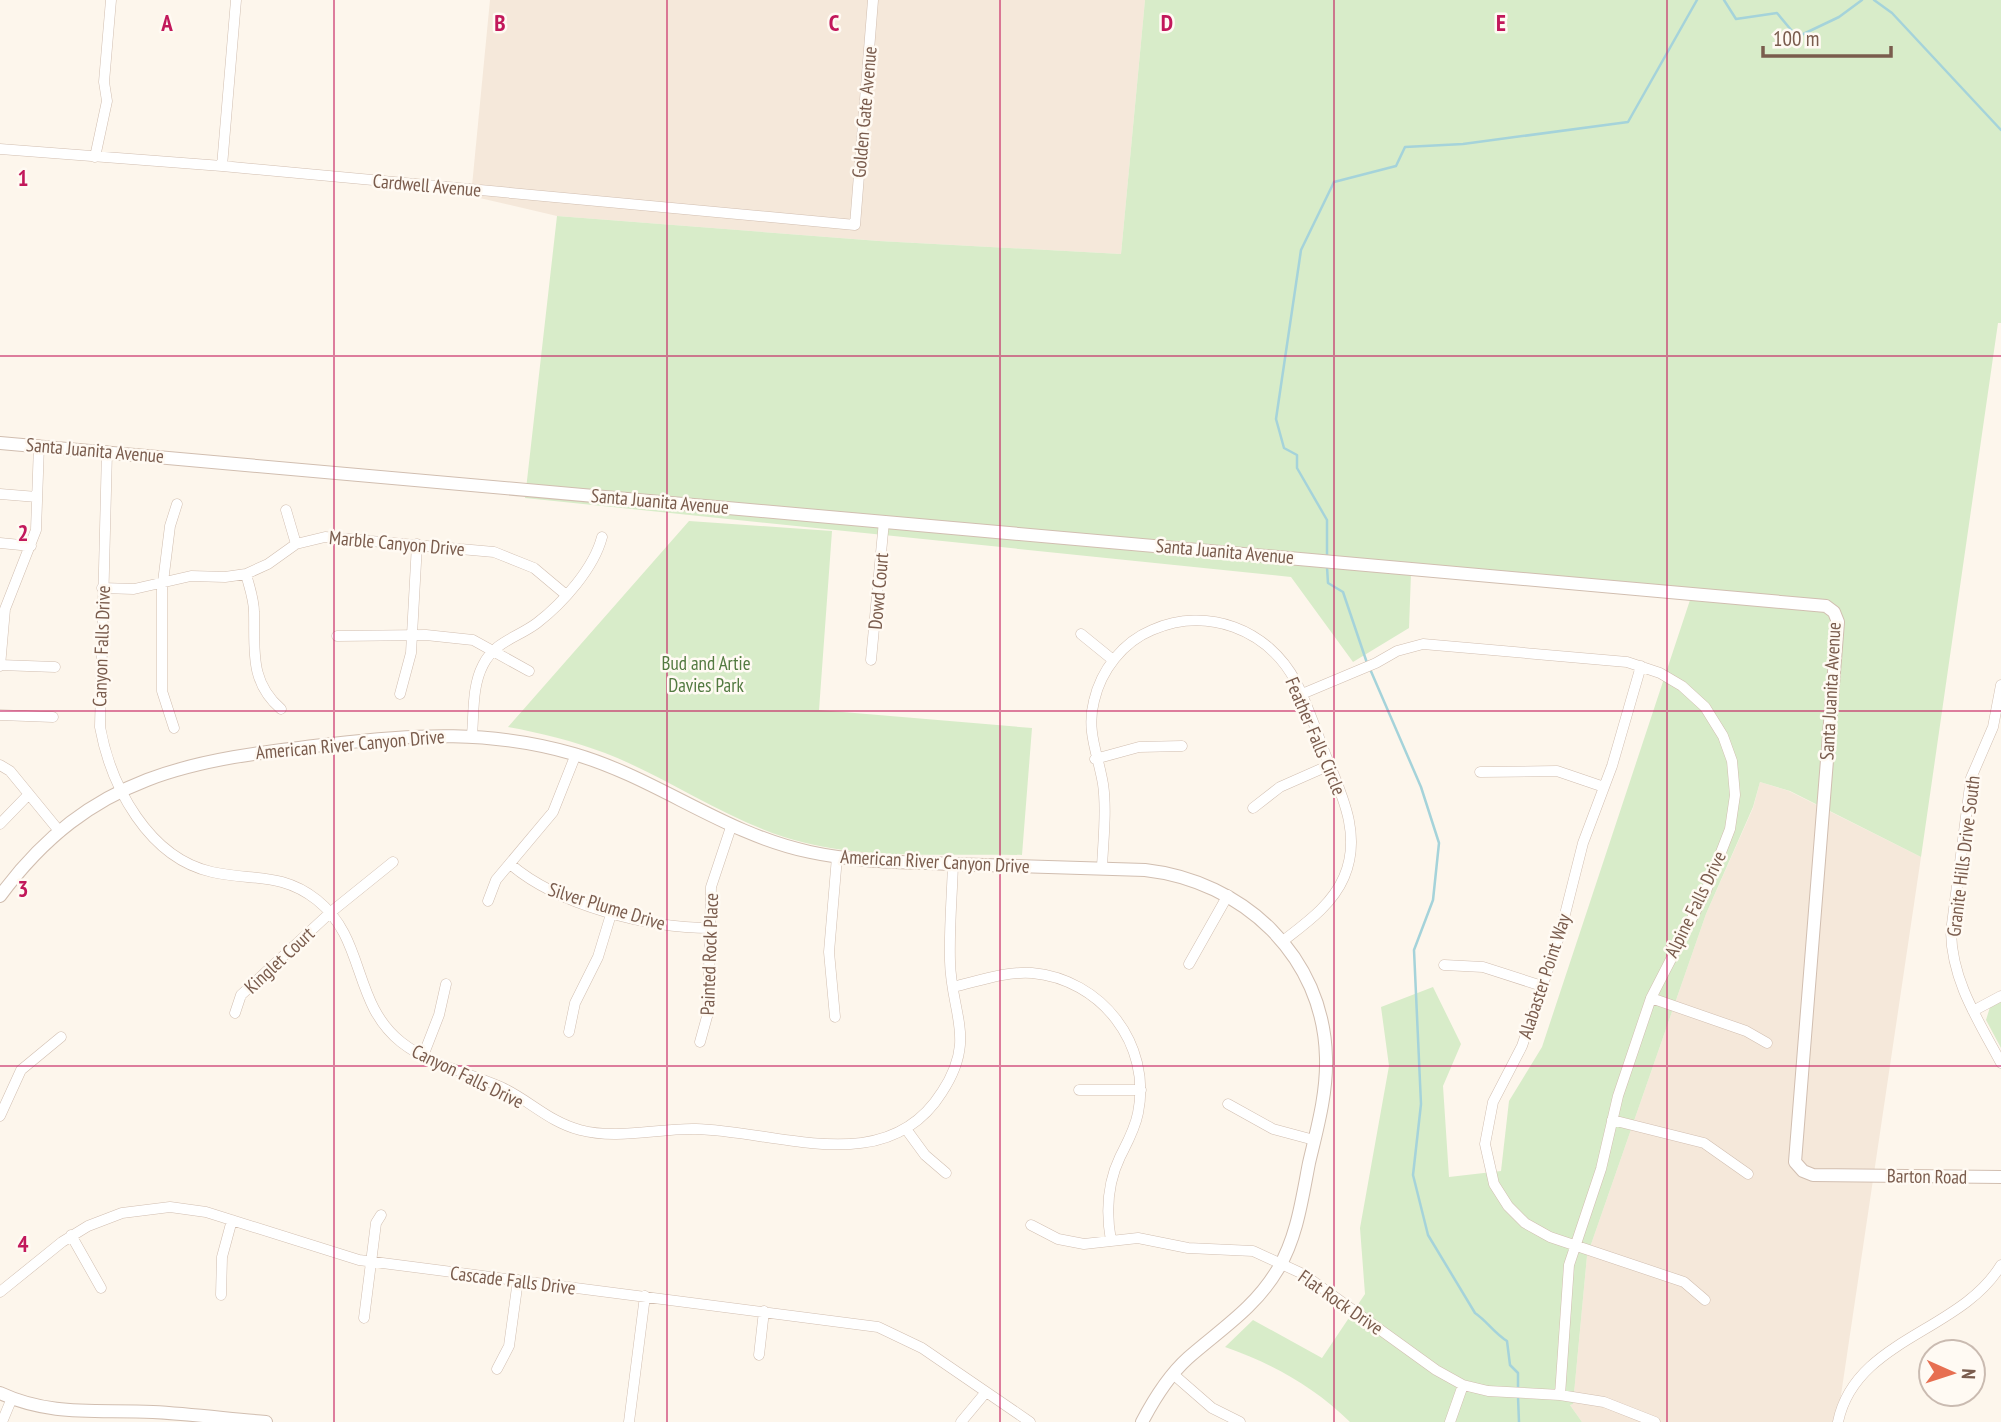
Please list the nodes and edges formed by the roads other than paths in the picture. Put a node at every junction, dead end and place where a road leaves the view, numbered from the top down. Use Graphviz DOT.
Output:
graph roads {
  1 [pos="111,0"];
  2 [pos="236,0"];
  3 [pos="873,0"];
  4 [pos="0,149"];
  5 [pos="95,157"];
  6 [pos="222,166"];
  7 [pos="855,225"];
  8 [pos="0,443"];
  9 [pos="39,445"];
  10 [pos="107,451"];
  11 [pos="0,494"];
  12 [pos="37,497"];
  13 [pos="177,504"];
  14 [pos="286,510"];
  15 [pos="884,521"];
  16 [pos="602,537"];
  17 [pos="0,543"];
  18 [pos="296,544"];
  19 [pos="417,544"];
  20 [pos="31,546"];
  21 [pos="246,574"];
  22 [pos="164,583"];
  23 [pos="102,588"];
  24 [pos="5,593"];
  25 [pos="565,594"];
  26 [pos="1081,634"];
  27 [pos="337,636"];
  28 [pos="410,636"];
  29 [pos="1,642"];
  30 [pos="493,650"];
  31 [pos="871,660"];
  32 [pos="1113,660"];
  33 [pos="0,665"];
  34 [pos="1641,666"];
  35 [pos="55,667"];
  36 [pos="529,671"];
  37 [pos="2001,685"];
  38 [pos="400,694"];
  39 [pos="1302,694"];
  40 [pos="281,709"];
  41 [pos="0,715"];
  42 [pos="53,717"];
  43 [pos="174,728"];
  44 [pos="472,735"];
  45 [pos="1182,746"];
  46 [pos="576,754"];
  47 [pos="1096,759"];
  48 [pos="0,765"];
  49 [pos="1330,765"];
  50 [pos="1480,772"];
  51 [pos="1604,787"];
  52 [pos="123,790"];
  53 [pos="29,794"];
  54 [pos="1253,807"];
  55 [pos="0,824"];
  56 [pos="731,827"];
  57 [pos="60,832"];
  58 [pos="837,857"];
  59 [pos="393,862"];
  60 [pos="510,864"];
  61 [pos="953,864"];
  62 [pos="1102,868"];
  63 [pos="1228,895"];
  64 [pos="0,896"];
  65 [pos="488,901"];
  66 [pos="612,911"];
  67 [pos="331,912"];
  68 [pos="711,928"];
  69 [pos="1283,941"];
  70 [pos="1189,964"];
  71 [pos="1444,965"];
  72 [pos="446,984"];
  73 [pos="1542,986"];
  74 [pos="953,987"];
  75 [pos="2001,996"];
  76 [pos="1651,998"];
  77 [pos="1973,1011"];
  78 [pos="235,1013"];
  79 [pos="835,1017"];
  80 [pos="569,1032"];
  81 [pos="61,1037"];
  82 [pos="700,1042"];
  83 [pos="1767,1043"];
  84 [pos="423,1056"];
  85 [pos="2001,1063"];
  86 [pos="1079,1090"];
  87 [pos="1141,1090"];
  88 [pos="1228,1104"];
  89 [pos="0,1116"];
  90 [pos="1612,1120"];
  91 [pos="906,1129"];
  92 [pos="1314,1140"];
  93 [pos="946,1173"];
  94 [pos="1748,1174"];
  95 [pos="1853,1174"];
  96 [pos="2001,1177"];
  97 [pos="381,1215"];
  98 [pos="232,1220"];
  99 [pos="1031,1225"];
  100 [pos="71,1235"];
  101 [pos="1111,1241"];
  102 [pos="1575,1245"];
  103 [pos="371,1262"];
  104 [pos="1282,1263"];
  105 [pos="2001,1265"];
  106 [pos="518,1280"];
  107 [pos="101,1288"];
  108 [pos="0,1292"];
  109 [pos="221,1295"];
  110 [pos="645,1296"];
  111 [pos="1705,1300"];
  112 [pos="764,1311"];
  113 [pos="364,1318"];
  114 [pos="759,1355"];
  115 [pos="497,1369"];
  116 [pos="1173,1374"];
  117 [pos="1463,1385"];
  118 [pos="986,1392"];
  119 [pos="6,1395"];
  120 [pos="1560,1395"];
  121 [pos="2,1422"];
  122 [pos="266,1422"];
  123 [pos="629,1422"];
  124 [pos="961,1422"];
  125 [pos="1030,1422"];
  126 [pos="1142,1422"];
  127 [pos="1240,1422"];
  128 [pos="1450,1422"];
  129 [pos="1655,1422"];
  130 [pos="1838,1422"];
  1 -- 5 [label="street"];
  2 -- 6 [label="street"];
  3 -- 7 [label="street, Golden Gate Avenue"];
  4 -- 5 [label="street, Cardwell Avenue"];
  5 -- 6 [label="street, Cardwell Avenue"];
  6 -- 7 [label="street, Cardwell Avenue"];
  8 -- 9 [label="street, Santa Juanita Avenue"];
  9 -- 10 [label="street, Santa Juanita Avenue"];
  9 -- 12 [label="street"];
  10 -- 15 [label="street, Santa Juanita Avenue"];
  10 -- 23 [label="street, Canyon Falls Drive"];
  11 -- 12 [label="street"];
  12 -- 20 [label="street"];
  13 -- 22 [label="street"];
  14 -- 18 [label="street"];
  15 -- 31 [label="street, Dowd Court"];
  15 -- 95 [label="street, Santa Juanita Avenue"];
  16 -- 25 [label="street"];
  17 -- 20 [label="street"];
  18 -- 19 [label="street, Marble Canyon Drive"];
  18 -- 21 [label="street, Marble Canyon Drive"];
  19 -- 25 [label="street, Marble Canyon Drive"];
  19 -- 28 [label="street"];
  20 -- 24 [label="street"];
  21 -- 22 [label="street, Marble Canyon Drive"];
  21 -- 40 [label="street"];
  22 -- 23 [label="street, Marble Canyon Drive"];
  22 -- 43 [label="street"];
  23 -- 52 [label="street, Canyon Falls Drive"];
  24 -- 29 [label="street"];
  25 -- 30 [label="street"];
  26 -- 32 [label="street"];
  27 -- 28 [label="street"];
  28 -- 30 [label="street"];
  28 -- 38 [label="street"];
  29 -- 33 [label="street"];
  30 -- 36 [label="street"];
  30 -- 44 [label="street"];
  32 -- 39 [label="street, Feather Falls Circle"];
  32 -- 47 [label="street, Feather Falls Circle"];
  33 -- 35 [label="street"];
  34 -- 39 [label="street, Alpine Falls Drive"];
  34 -- 51 [label="street, Alabaster Point Way"];
  34 -- 76 [label="street, Alpine Falls Drive"];
  37 -- 77 [label="street, Granite Hills Drive South"];
  39 -- 49 [label="street, Feather Falls Circle"];
  41 -- 42 [label="street"];
  44 -- 46 [label="street, American River Canyon Drive"];
  44 -- 52 [label="street, American River Canyon Drive"];
  45 -- 47 [label="street"];
  46 -- 56 [label="street, American River Canyon Drive"];
  46 -- 60 [label="street"];
  47 -- 62 [label="street, Feather Falls Circle"];
  48 -- 53 [label="street"];
  49 -- 54 [label="street"];
  49 -- 69 [label="street, Feather Falls Circle"];
  50 -- 51 [label="street"];
  51 -- 73 [label="street, Alabaster Point Way"];
  52 -- 57 [label="street, American River Canyon Drive"];
  52 -- 67 [label="street, Canyon Falls Drive"];
  53 -- 55 [label="street"];
  53 -- 57 [label="street"];
  56 -- 58 [label="street, American River Canyon Drive"];
  56 -- 68 [label="street, Painted Rock Place"];
  57 -- 64 [label="street, American River Canyon Drive"];
  58 -- 61 [label="street, American River Canyon Drive"];
  58 -- 79 [label="street"];
  59 -- 67 [label="street, Kinglet Court"];
  60 -- 65 [label="street"];
  60 -- 66 [label="street, Silver Plume Drive"];
  61 -- 62 [label="street, American River Canyon Drive"];
  61 -- 74 [label="street, Canyon Falls Drive"];
  62 -- 63 [label="street, American River Canyon Drive"];
  63 -- 69 [label="street, American River Canyon Drive"];
  63 -- 70 [label="street"];
  66 -- 68 [label="street, Silver Plume Drive"];
  66 -- 80 [label="street"];
  67 -- 78 [label="street, Kinglet Court"];
  67 -- 84 [label="street, Canyon Falls Drive"];
  68 -- 82 [label="street, Painted Rock Place"];
  69 -- 92 [label="street, American River Canyon Drive"];
  71 -- 73 [label="street"];
  72 -- 84 [label="street"];
  73 -- 102 [label="street, Alabaster Point Way"];
  74 -- 87 [label="street"];
  74 -- 91 [label="street, Canyon Falls Drive"];
  75 -- 77 [label="street"];
  76 -- 83 [label="street"];
  76 -- 90 [label="street, Alpine Falls Drive"];
  77 -- 85 [label="street, Granite Hills Drive South"];
  81 -- 89 [label="street"];
  84 -- 91 [label="street, Canyon Falls Drive"];
  86 -- 87 [label="street"];
  87 -- 101 [label="street"];
  88 -- 92 [label="street"];
  90 -- 94 [label="street"];
  90 -- 102 [label="street, Alpine Falls Drive"];
  91 -- 93 [label="street"];
  92 -- 104 [label="street, American River Canyon Drive"];
  95 -- 96 [label="street, Barton Road"];
  97 -- 103 [label="street"];
  98 -- 100 [label="street, Cascade Falls Drive"];
  98 -- 103 [label="street, Cascade Falls Drive"];
  98 -- 109 [label="street"];
  99 -- 101 [label="street, Flat Rock Drive"];
  100 -- 107 [label="street"];
  100 -- 108 [label="street, Cascade Falls Drive"];
  101 -- 104 [label="street, Flat Rock Drive"];
  102 -- 111 [label="street, Alabaster Point Way"];
  102 -- 120 [label="street, Alpine Falls Drive"];
  103 -- 106 [label="street, Cascade Falls Drive"];
  103 -- 113 [label="street"];
  104 -- 116 [label="street, American River Canyon Drive"];
  104 -- 117 [label="street, Flat Rock Drive"];
  105 -- 130 [label="street"];
  106 -- 110 [label="street, Cascade Falls Drive"];
  106 -- 115 [label="street"];
  110 -- 112 [label="street, Cascade Falls Drive"];
  110 -- 123 [label="street"];
  112 -- 114 [label="street"];
  112 -- 118 [label="street, Cascade Falls Drive"];
  116 -- 126 [label="street, American River Canyon Drive"];
  116 -- 127 [label="street"];
  117 -- 120 [label="street, Flat Rock Drive"];
  117 -- 128 [label="street"];
  118 -- 124 [label="street"];
  118 -- 125 [label="street, Cascade Falls Drive"];
  119 -- 121 [label="street"];
  119 -- 122 [label="street"];
  120 -- 129 [label="street, Flat Rock Drive"];
}
